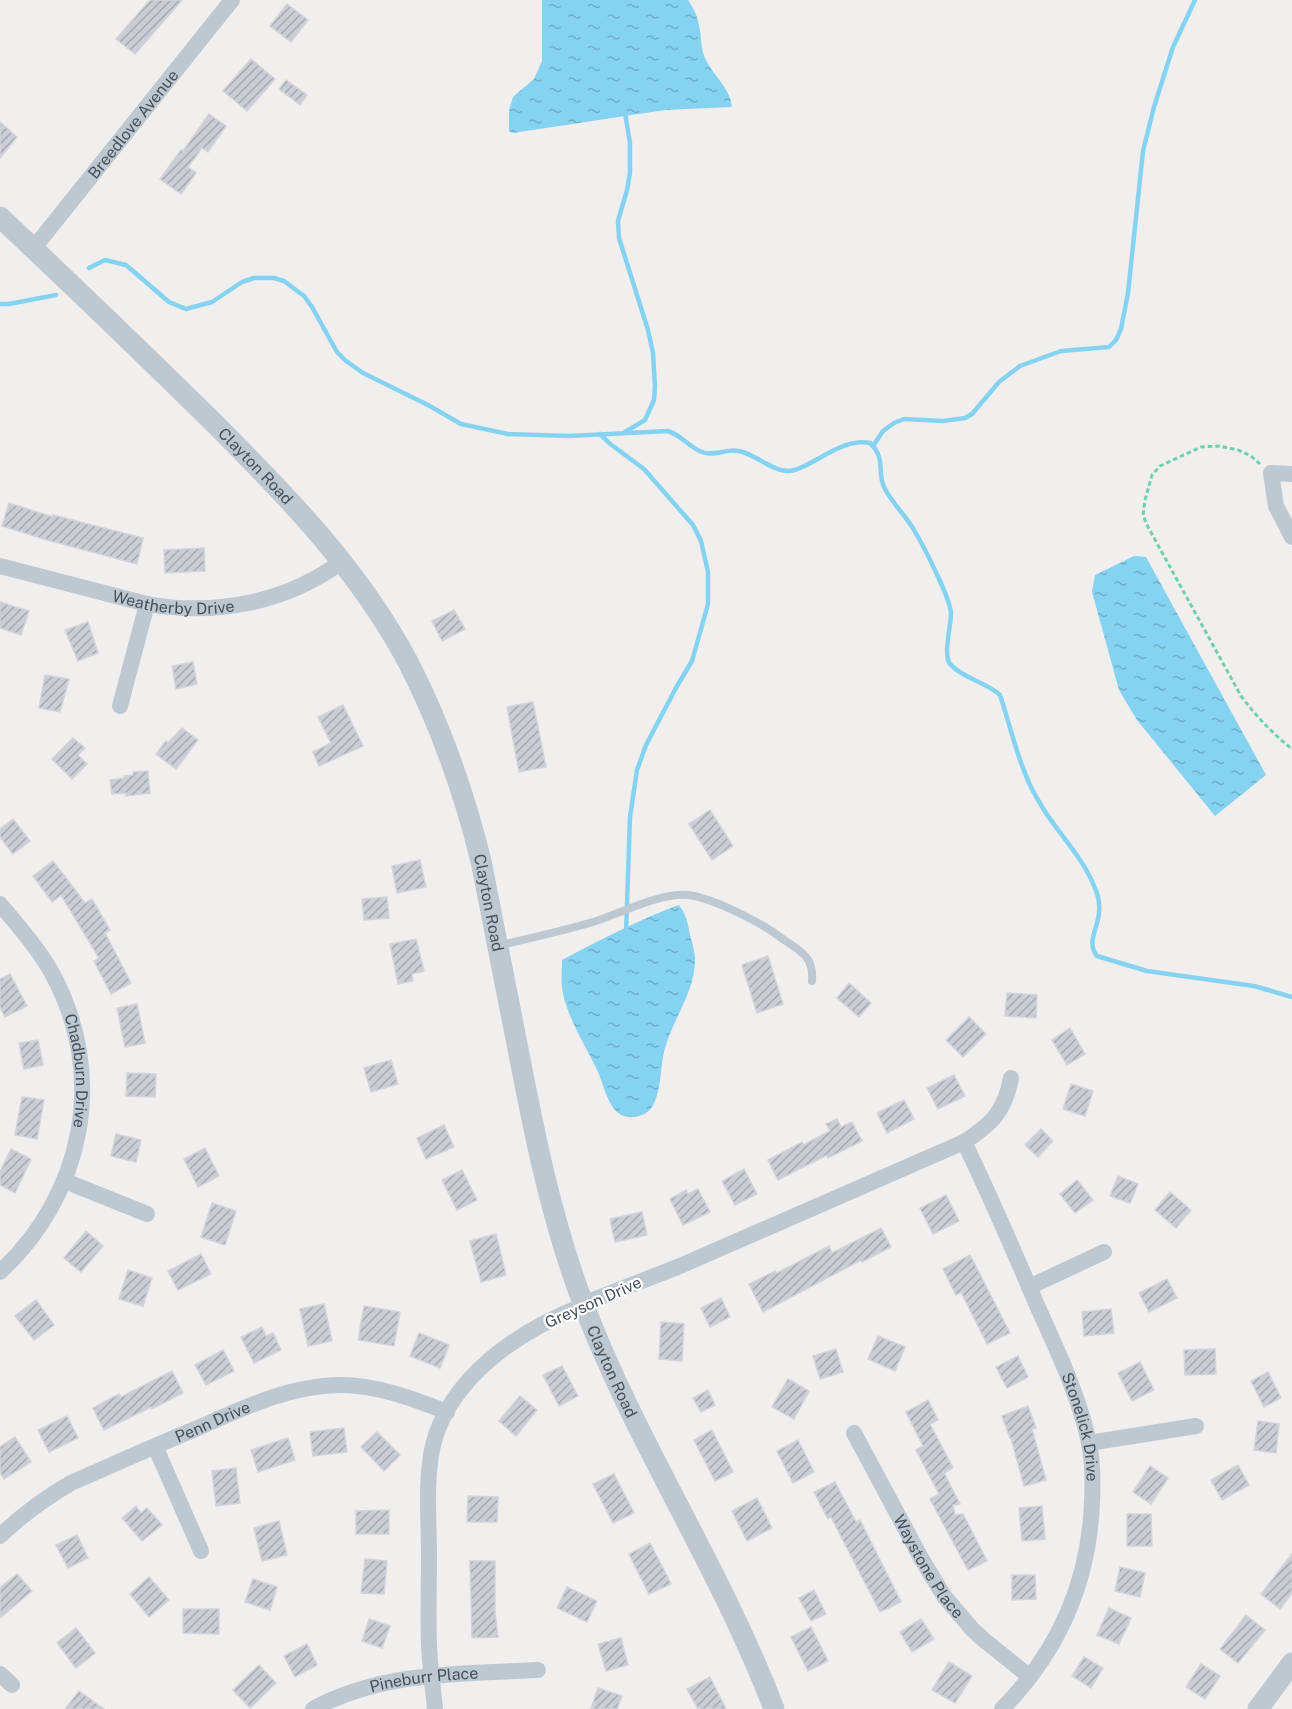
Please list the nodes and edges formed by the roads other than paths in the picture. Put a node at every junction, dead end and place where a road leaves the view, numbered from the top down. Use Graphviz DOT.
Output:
graph roads {
  1 [pos="232,0"];
  2 [pos="0,217"];
  3 [pos="33,249"];
  4 [pos="1292,474"];
  5 [pos="1292,537"];
  6 [pos="341,562"];
  7 [pos="0,566"];
  8 [pos="147,604"];
  9 [pos="120,706"];
  10 [pos="0,904"];
  11 [pos="497,946"];
  12 [pos="812,981"];
  13 [pos="1011,1078"];
  14 [pos="964,1142"];
  15 [pos="65,1181"];
  16 [pos="147,1214"];
  17 [pos="1104,1252"];
  18 [pos="0,1272"];
  19 [pos="1029,1287"];
  20 [pos="583,1304"];
  21 [pos="447,1412"];
  22 [pos="1196,1426"];
  23 [pos="854,1433"];
  24 [pos="1089,1443"];
  25 [pos="155,1446"];
  26 [pos="0,1536"];
  27 [pos="201,1551"];
  28 [pos="1292,1663"];
  29 [pos="538,1670"];
  30 [pos="432,1675"];
  31 [pos="1030,1677"];
  32 [pos="313,1709"];
  33 [pos="435,1709"];
  34 [pos="774,1709"];
  35 [pos="1002,1709"];
  36 [pos="1258,1709"];
  1 -- 3 [label="street, Breedlove Avenue"];
  2 -- 3 [label="street, Clayton Road"];
  3 -- 6 [label="street, Clayton Road"];
  4 -- 5 [label="street"];
  6 -- 8 [label="street, Weatherby Drive"];
  6 -- 11 [label="street, Clayton Road"];
  7 -- 8 [label="street, Weatherby Drive"];
  8 -- 9 [label="street"];
  10 -- 15 [label="street, Chadburn Drive"];
  11 -- 12 [label="lane"];
  11 -- 20 [label="street, Clayton Road"];
  13 -- 14 [label="street, Greyson Drive"];
  14 -- 19 [label="street, Stonelick Drive"];
  14 -- 20 [label="street, Greyson Drive"];
  15 -- 16 [label="street"];
  15 -- 18 [label="street, Chadburn Drive"];
  17 -- 19 [label="street"];
  19 -- 24 [label="street, Stonelick Drive"];
  20 -- 21 [label="street, Greyson Drive"];
  20 -- 34 [label="street, Clayton Road"];
  21 -- 25 [label="street, Penn Drive"];
  21 -- 30 [label="street, Greyson Drive"];
  22 -- 24 [label="street"];
  23 -- 31 [label="street, Waystone Place"];
  24 -- 31 [label="street, Stonelick Drive"];
  25 -- 26 [label="street, Penn Drive"];
  25 -- 27 [label="street"];
  28 -- 36 [label="street"];
  29 -- 30 [label="street, Pineburr Place"];
  30 -- 32 [label="street, Pineburr Place"];
  30 -- 33 [label="street, Greyson Drive"];
  31 -- 35 [label="street, Stonelick Drive"];
}
